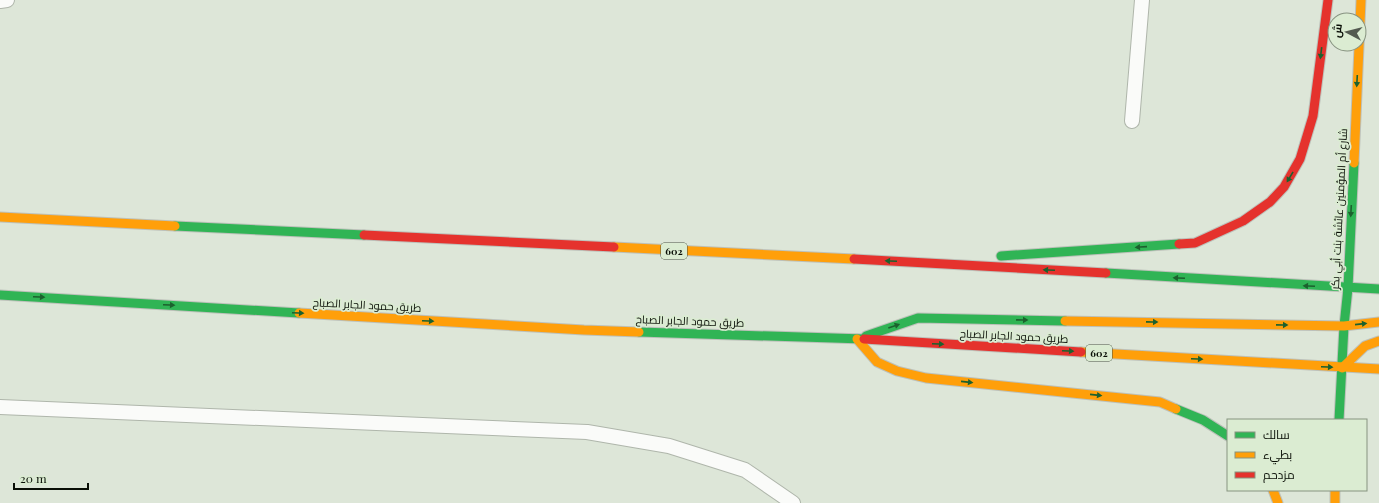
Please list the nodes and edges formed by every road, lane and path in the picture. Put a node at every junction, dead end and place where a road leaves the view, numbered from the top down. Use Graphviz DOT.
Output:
graph roads {
  1 [pos="8,0"];
  2 [pos="1142,0"];
  3 [pos="1328,0"];
  4 [pos="1361,0"];
  5 [pos="0,2"];
  6 [pos="1132,121"];
  7 [pos="0,217"];
  8 [pos="909,262"];
  9 [pos="1348,288"];
  10 [pos="1379,289"];
  11 [pos="0,295"];
  12 [pos="1379,322"];
  13 [pos="1344,326"];
  14 [pos="857,339"];
  15 [pos="1379,341"];
  16 [pos="1342,368"];
  17 [pos="1379,369"];
  18 [pos="0,406"];
  19 [pos="1339,419"];
  20 [pos="1227,435"];
  21 [pos="1273,491"];
  22 [pos="1335,491"];
  23 [pos="793,503"];
  24 [pos="1278,503"];
  25 [pos="1335,503"];
  1 -- 5 [label="lane"];
  2 -- 6 [label="lane"];
  3 -- 8 [label="main road, one-way"];
  4 -- 9 [label="main road, شارع أم المؤمنين عائشة بنت أبي بكر, one-way"];
  8 -- 7 [label="main road, 602, one-way"];
  9 -- 8 [label="main road, 602, one-way"];
  9 -- 10 [label="main road, 602"];
  9 -- 13 [label="main road, شارع أم المؤمنين عائشة بنت أبي بكر"];
  11 -- 14 [label="main road, طريق حمود الجابر الصباح / 602, one-way"];
  13 -- 12 [label="main road, one-way"];
  14 -- 13 [label="main road, one-way"];
  13 -- 16 [label="main road, شارع أم المؤمنين عائشة بنت أبي بكر"];
  14 -- 16 [label="main road, طريق حمود الجابر الصباح / 602, one-way"];
  14 -- 20 [label="main road, one-way"];
  15 -- 16 [label="main road"];
  16 -- 17 [label="main road, طريق حمود الجابر الصباح / 602"];
  16 -- 19 [label="main road, شارع أم المؤمنين عائشة بنت أبي بكر"];
  18 -- 23 [label="lane"];
  21 -- 24 [label="main road"];
  22 -- 25 [label="main road"];
}
